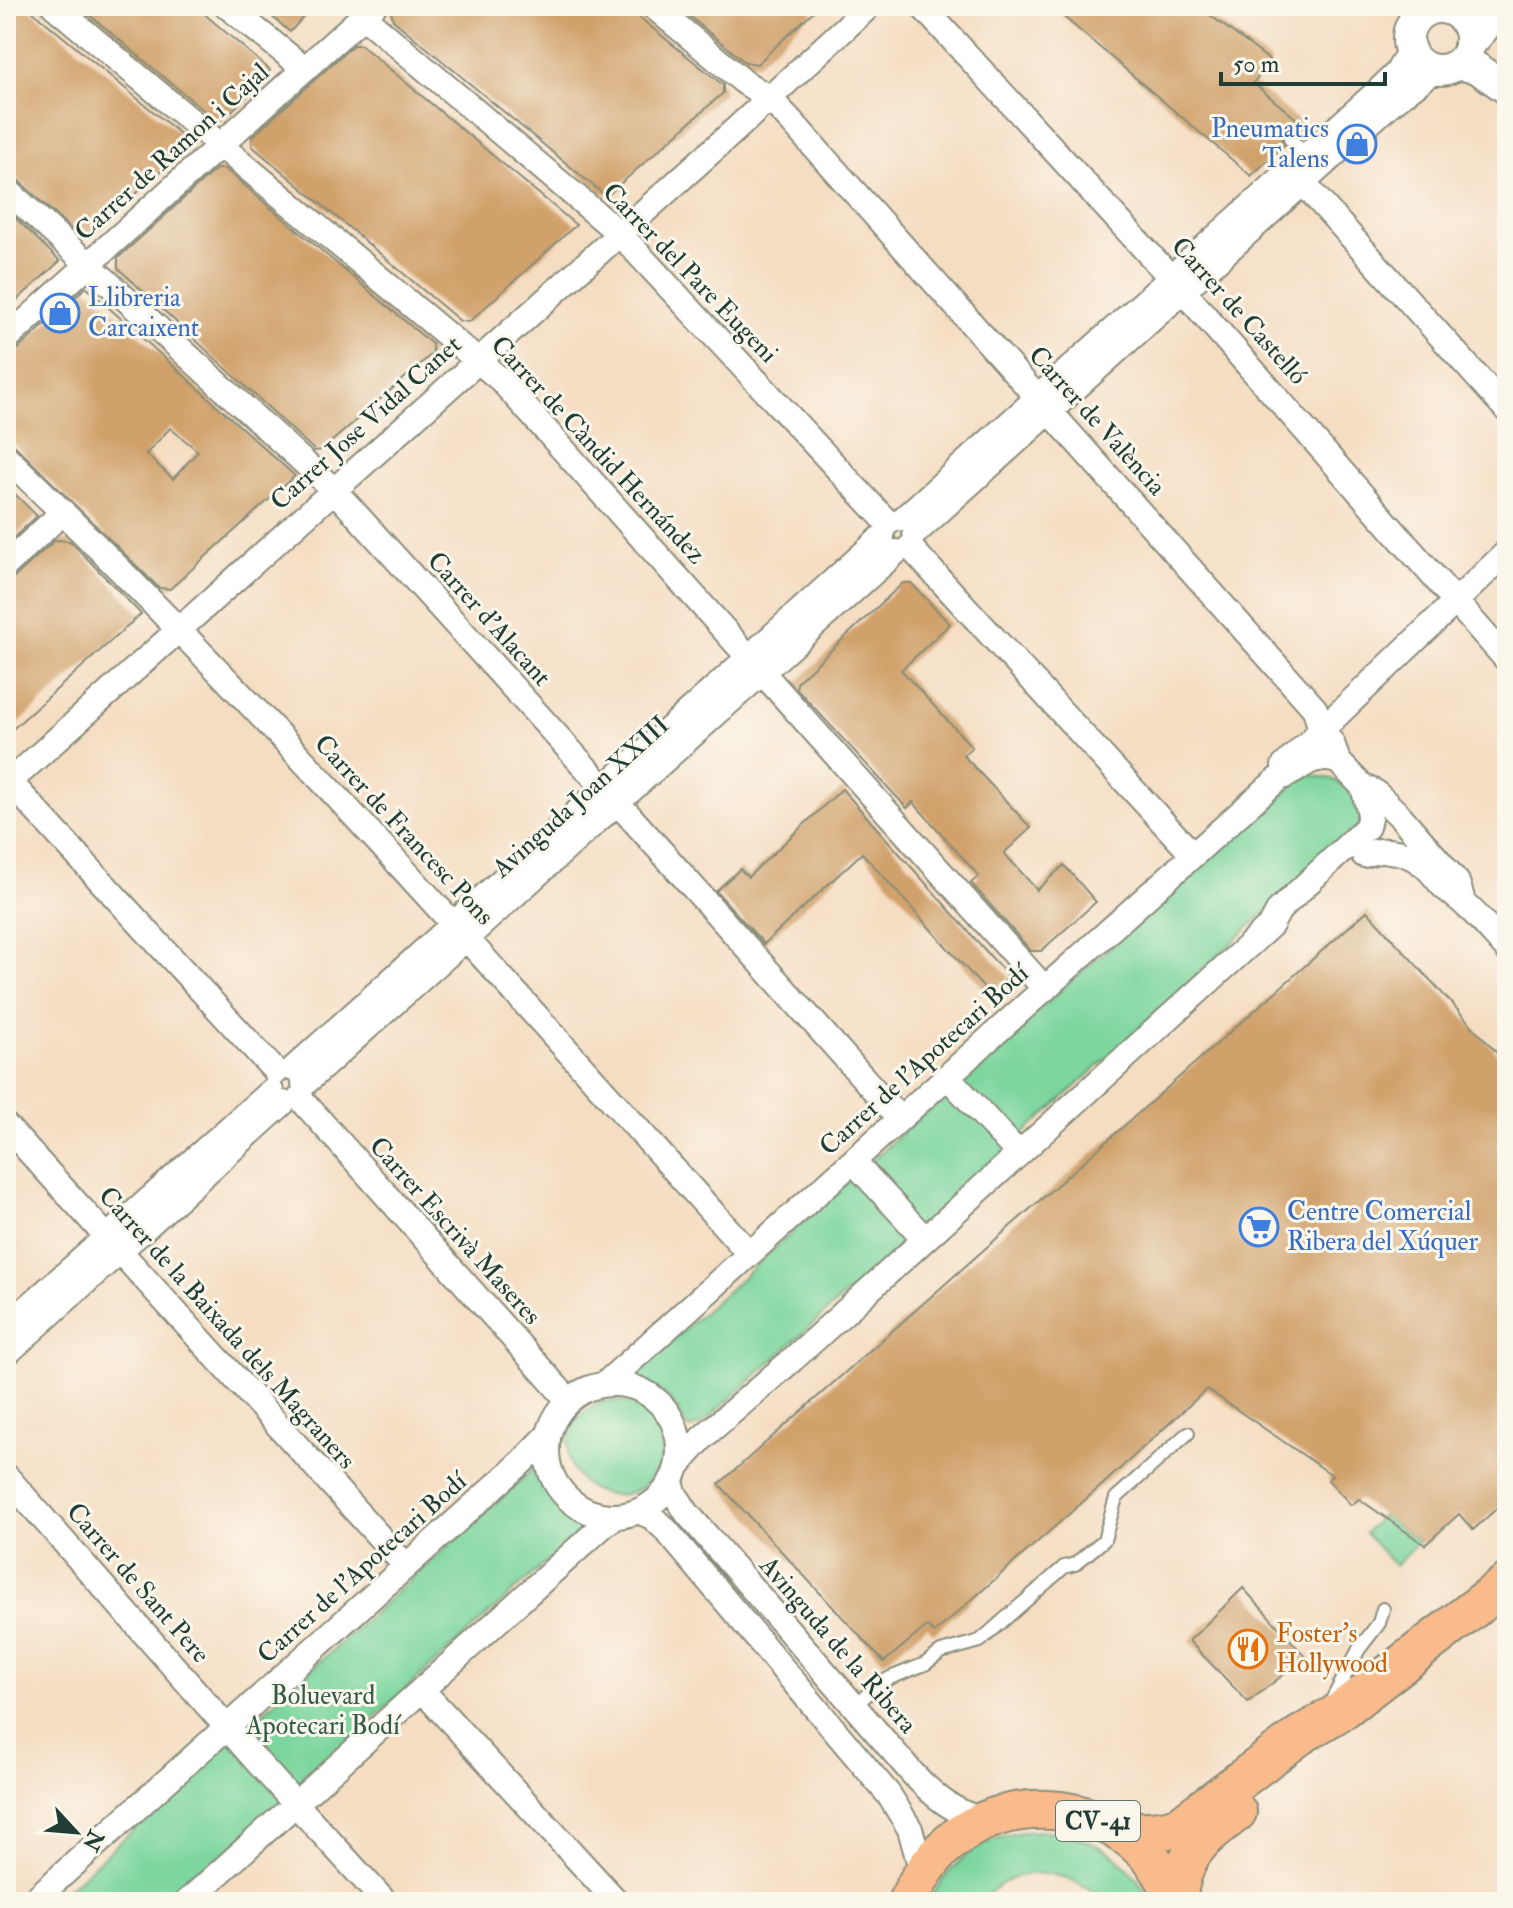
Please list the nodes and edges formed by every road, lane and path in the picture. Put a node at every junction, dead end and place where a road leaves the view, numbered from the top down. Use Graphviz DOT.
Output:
graph roads {
  1 [pos="54,6"];
  2 [pos="227,6"];
  3 [pos="653,6"];
  4 [pos="869,6"];
  5 [pos="922,6"];
  6 [pos="1390,6"];
  7 [pos="1496,7"];
  8 [pos="369,11"];
  9 [pos="1411,25"];
  10 [pos="1460,46"];
  11 [pos="305,69"];
  12 [pos="1502,85"];
  13 [pos="769,98"];
  14 [pos="220,146"];
  15 [pos="1305,162"];
  16 [pos="6,189"];
  17 [pos="619,233"];
  18 [pos="88,265"];
  19 [pos="1178,284"];
  20 [pos="6,339"];
  21 [pos="480,360"];
  22 [pos="1044,404"];
  23 [pos="1507,410"];
  24 [pos="6,457"];
  25 [pos="333,489"];
  26 [pos="63,512"];
  27 [pos="899,535"];
  28 [pos="1507,552"];
  29 [pos="6,565"];
  30 [pos="1456,599"];
  31 [pos="180,628"];
  32 [pos="1507,660"];
  33 [pos="756,663"];
  34 [pos="1321,731"];
  35 [pos="1338,761"];
  36 [pos="1279,778"];
  37 [pos="8,783"];
  38 [pos="1363,787"];
  39 [pos="611,795"];
  40 [pos="1390,808"];
  41 [pos="1371,852"];
  42 [pos="1193,855"];
  43 [pos="1462,898"];
  44 [pos="1271,925"];
  45 [pos="459,932"];
  46 [pos="1507,949"];
  47 [pos="1045,989"];
  48 [pos="948,1077"];
  49 [pos="288,1086"];
  50 [pos="900,1119"];
  51 [pos="6,1126"];
  52 [pos="1018,1153"];
  53 [pos="853,1161"];
  54 [pos="924,1238"];
  55 [pos="113,1244"];
  56 [pos="749,1253"];
  57 [pos="6,1327"];
  58 [pos="6,1354"];
  59 [pos="605,1384"];
  60 [pos="569,1401"];
  61 [pos="1188,1433"];
  62 [pos="549,1434"];
  63 [pos="674,1473"];
  64 [pos="6,1476"];
  65 [pos="628,1514"];
  66 [pos="406,1566"];
  67 [pos="1507,1583"];
  68 [pos="1507,1607"];
  69 [pos="1383,1609"];
  70 [pos="422,1690"];
  71 [pos="854,1707"];
  72 [pos="227,1727"];
  73 [pos="1299,1736"];
  74 [pos="296,1804"];
  75 [pos="985,1821"];
  76 [pos="1120,1831"];
  77 [pos="915,1887"];
  78 [pos="33,1902"];
  79 [pos="187,1902"];
  80 [pos="385,1902"];
  81 [pos="617,1902"];
  82 [pos="1177,1902"];
  1 -- 14 [label="street, Carrer de Càndid Hernández"];
  2 -- 11 [label="street"];
  3 -- 13 [label="street, Carrer de València"];
  4 -- 13 [label="street, Carrer Jose Vidal Canet"];
  5 -- 19 [label="street, Carrer de Castelló"];
  6 -- 9 [label="street"];
  7 -- 10 [label="street"];
  8 -- 11 [label="street, Carrer de Ramon i Cajal"];
  8 -- 17 [label="street, Carrer del Pare Eugeni"];
  9 -- 10 [label="street"];
  9 -- 10 [label="street"];
  9 -- 15 [label="street, Avinguda Joan XXIII"];
  10 -- 12 [label="street"];
  10 -- 15 [label="street, Avinguda Joan XXIII"];
  11 -- 14 [label="street, Carrer de Ramon i Cajal"];
  13 -- 17 [label="street, Carrer Jose Vidal Canet"];
  13 -- 22 [label="street, Carrer de València"];
  14 -- 18 [label="street, Carrer de Ramon i Cajal"];
  14 -- 21 [label="street, Carrer de Càndid Hernández"];
  15 -- 19 [label="street, Avinguda Joan XXIII"];
  15 -- 23 [label="street"];
  16 -- 18 [label="street, Carrer d'Alacant"];
  17 -- 21 [label="street, Carrer Jose Vidal Canet"];
  17 -- 27 [label="street, Carrer del Pare Eugeni"];
  18 -- 20 [label="street, Carrer de Ramon i Cajal"];
  18 -- 25 [label="street, Carrer d'Alacant"];
  19 -- 22 [label="street, Avinguda Joan XXIII"];
  19 -- 30 [label="street, Carrer de Castelló"];
  21 -- 25 [label="street, Carrer Jose Vidal Canet"];
  21 -- 33 [label="street, Carrer de Càndid Hernández"];
  22 -- 27 [label="street, Avinguda Joan XXIII"];
  22 -- 34 [label="street, Carrer de València"];
  24 -- 26 [label="street, Carrer de Francesc Pons"];
  25 -- 31 [label="street, Carrer Jose Vidal Canet"];
  25 -- 39 [label="street, Carrer d'Alacant"];
  26 -- 29 [label="street"];
  26 -- 31 [label="street, Carrer de Francesc Pons"];
  27 -- 33 [label="street, Avinguda Joan XXIII"];
  27 -- 42 [label="street, Carrer del Pare Eugeni"];
  28 -- 30 [label="street, Carrer de l'Apotecari Bodí"];
  30 -- 32 [label="street, Carrer de Castelló"];
  30 -- 34 [label="street, Carrer de l'Apotecari Bodí"];
  31 -- 37 [label="street, Carrer Jose Vidal Canet"];
  31 -- 45 [label="street, Carrer de Francesc Pons"];
  33 -- 39 [label="street, Avinguda Joan XXIII"];
  33 -- 47 [label="street, Carrer de Càndid Hernández"];
  34 -- 35 [label="street, Carrer de València"];
  34 -- 36 [label="street, Carrer de l'Apotecari Bodí"];
  35 -- 36 [label="street, Carrer de l'Apotecari Bodí"];
  35 -- 38 [label="street, Carrer de València"];
  36 -- 42 [label="street, Carrer de l'Apotecari Bodí"];
  37 -- 49 [label="street, Carrer Escrivà Maseres"];
  38 -- 40 [label="street, Carrer de València"];
  38 -- 44 [label="street"];
  39 -- 45 [label="street, Avinguda Joan XXIII"];
  39 -- 50 [label="street, Carrer d'Alacant"];
  40 -- 41 [label="street"];
  40 -- 43 [label="street, Carrer de València"];
  41 -- 43 [label="street"];
  41 -- 44 [label="street"];
  42 -- 47 [label="street, Carrer de l'Apotecari Bodí"];
  43 -- 46 [label="street"];
  44 -- 52 [label="street"];
  45 -- 49 [label="street, Avinguda Joan XXIII"];
  45 -- 56 [label="street, Carrer de Francesc Pons"];
  47 -- 48 [label="street, Carrer de l'Apotecari Bodí"];
  48 -- 50 [label="street, Carrer de l'Apotecari Bodí"];
  48 -- 52 [label="street"];
  49 -- 55 [label="street, Avinguda Joan XXIII"];
  49 -- 60 [label="street, Carrer Escrivà Maseres"];
  50 -- 53 [label="street, Carrer de l'Apotecari Bodí"];
  51 -- 55 [label="street, Carrer de la Baixada dels Magraners"];
  52 -- 54 [label="street"];
  53 -- 54 [label="street"];
  53 -- 56 [label="street, Carrer de l'Apotecari Bodí"];
  54 -- 63 [label="street"];
  55 -- 57 [label="street, Avinguda Joan XXIII"];
  55 -- 58 [label="street, Avinguda Joan XXIII"];
  55 -- 66 [label="street, Carrer de la Baixada dels Magraners"];
  56 -- 59 [label="street, Carrer de l'Apotecari Bodí"];
  59 -- 60 [label="street"];
  59 -- 63 [label="street"];
  60 -- 62 [label="street"];
  61 -- 71 [label="lane"];
  62 -- 65 [label="street"];
  62 -- 66 [label="street, Carrer de l'Apotecari Bodí"];
  63 -- 65 [label="street"];
  63 -- 71 [label="street, Avinguda de la Ribera"];
  64 -- 72 [label="street, Carrer de Sant Pere"];
  65 -- 70 [label="street"];
  65 -- 77 [label="street"];
  66 -- 72 [label="street, Carrer de l'Apotecari Bodí"];
  67 -- 73 [label="main road"];
  68 -- 82 [label="main road"];
  69 -- 73 [label="lane"];
  70 -- 74 [label="street"];
  70 -- 81 [label="street"];
  71 -- 75 [label="street, Avinguda de la Ribera"];
  72 -- 74 [label="street, Carrer de Sant Pere"];
  72 -- 78 [label="street, Carrer de l'Apotecari Bodí"];
  73 -- 76 [label="main road"];
  74 -- 79 [label="street"];
  74 -- 80 [label="street"];
  75 -- 76 [label="main road, CV-41"];
  75 -- 77 [label="main road, CV-41"];
  76 -- 82 [label="main road, CV-41"];
}
